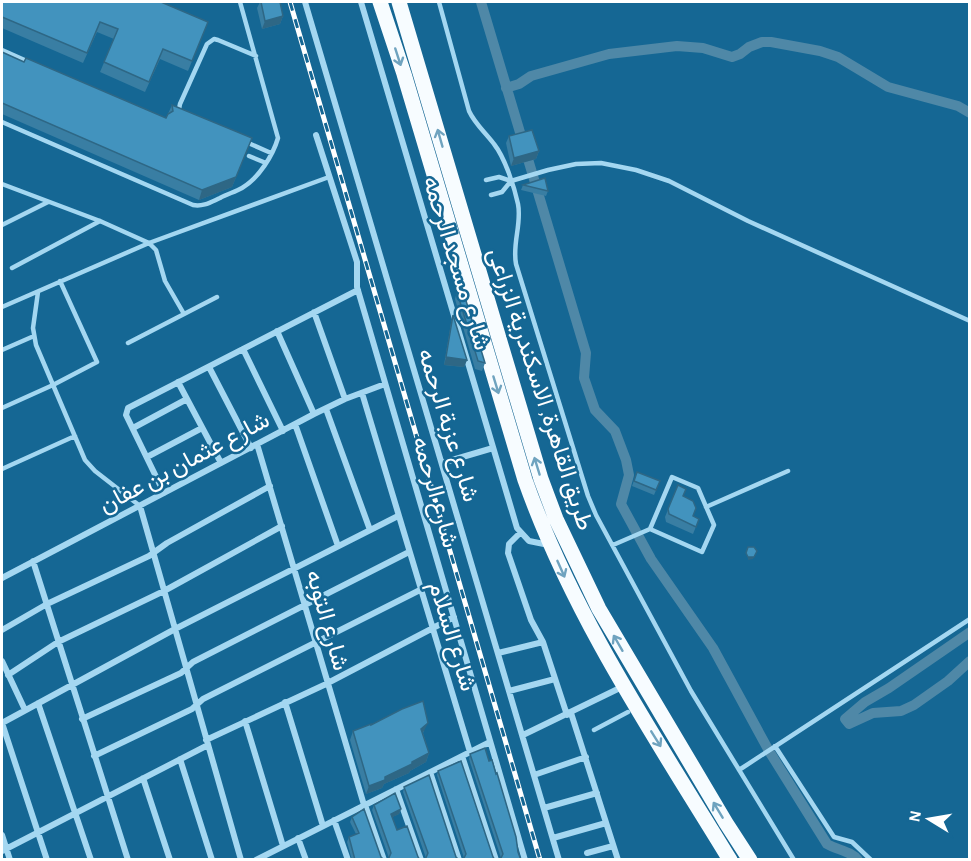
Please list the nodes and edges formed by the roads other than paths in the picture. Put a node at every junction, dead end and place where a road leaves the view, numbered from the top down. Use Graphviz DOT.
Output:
graph roads {
  1 [pos="240,2"];
  2 [pos="305,2"];
  3 [pos="361,2"];
  4 [pos="380,2"];
  5 [pos="399,2"];
  6 [pos="439,2"];
  7 [pos="2,50"];
  8 [pos="256,56"];
  9 [pos="34,64"];
  10 [pos="186,116"];
  11 [pos="2,122"];
  12 [pos="316,135"];
  13 [pos="239,139"];
  14 [pos="271,153"];
  15 [pos="249,156"];
  16 [pos="266,163"];
  17 [pos="329,177"];
  18 [pos="486,180"];
  19 [pos="511,181"];
  20 [pos="2,184"];
  21 [pos="491,195"];
  22 [pos="48,202"];
  23 [pos="100,221"];
  24 [pos="2,225"];
  25 [pos="149,243"];
  26 [pos="12,268"];
  27 [pos="60,281"];
  28 [pos="358,290"];
  29 [pos="38,292"];
  30 [pos="217,297"];
  31 [pos="2,307"];
  32 [pos="314,312"];
  33 [pos="184,314"];
  34 [pos="969,321"];
  35 [pos="277,331"];
  36 [pos="34,336"];
  37 [pos="128,343"];
  38 [pos="243,349"];
  39 [pos="2,350"];
  40 [pos="209,367"];
  41 [pos="178,382"];
  42 [pos="385,384"];
  43 [pos="53,385"];
  44 [pos="362,393"];
  45 [pos="187,399"];
  46 [pos="345,399"];
  47 [pos="2,408"];
  48 [pos="326,409"];
  49 [pos="314,414"];
  50 [pos="295,424"];
  51 [pos="202,428"];
  52 [pos="133,429"];
  53 [pos="283,431"];
  54 [pos="75,436"];
  55 [pos="258,444"];
  56 [pos="250,447"];
  57 [pos="493,448"];
  58 [pos="147,458"];
  59 [pos="220,463"];
  60 [pos="442,463"];
  61 [pos="2,469"];
  62 [pos="788,471"];
  63 [pos="270,486"];
  64 [pos="164,493"];
  65 [pos="140,506"];
  66 [pos="706,507"];
  67 [pos="398,516"];
  68 [pos="282,526"];
  69 [pos="650,529"];
  70 [pos="370,530"];
  71 [pos="520,533"];
  72 [pos="550,545"];
  73 [pos="613,545"];
  74 [pos="338,546"];
  75 [pos="409,552"];
  76 [pos="153,554"];
  77 [pos="33,561"];
  78 [pos="294,569"];
  79 [pos="2,578"];
  80 [pos="420,590"];
  81 [pos="164,591"];
  82 [pos="47,604"];
  83 [pos="305,605"];
  84 [pos="454,617"];
  85 [pos="969,619"];
  86 [pos="432,628"];
  87 [pos="175,629"];
  88 [pos="2,630"];
  89 [pos="58,642"];
  90 [pos="316,642"];
  91 [pos="543,642"];
  92 [pos="498,653"];
  93 [pos="2,661"];
  94 [pos="186,669"];
  95 [pos="8,675"];
  96 [pos="555,680"];
  97 [pos="328,682"];
  98 [pos="72,685"];
  99 [pos="624,686"];
  100 [pos="509,691"];
  101 [pos="285,702"];
  102 [pos="38,703"];
  103 [pos="196,705"];
  104 [pos="25,710"];
  105 [pos="628,712"];
  106 [pos="569,714"];
  107 [pos="82,719"];
  108 [pos="245,721"];
  109 [pos="2,723"];
  110 [pos="594,730"];
  111 [pos="522,735"];
  112 [pos="207,742"];
  113 [pos="490,742"];
  114 [pos="775,746"];
  115 [pos="470,752"];
  116 [pos="94,756"];
  117 [pos="462,756"];
  118 [pos="585,757"];
  119 [pos="180,759"];
  120 [pos="739,770"];
  121 [pos="430,772"];
  122 [pos="534,775"];
  123 [pos="143,778"];
  124 [pos="396,789"];
  125 [pos="597,793"];
  126 [pos="106,797"];
  127 [pos="365,805"];
  128 [pos="544,808"];
  129 [pos="75,813"];
  130 [pos="334,820"];
  131 [pos="606,823"];
  132 [pos="322,826"];
  133 [pos="38,832"];
  134 [pos="2,835"];
  135 [pos="298,838"];
  136 [pos="553,838"];
  137 [pos="283,846"];
  138 [pos="613,846"];
  139 [pos="4,850"];
  140 [pos="587,853"];
  141 [pos="260,859"];
  142 [pos="10,860"];
  143 [pos="47,860"];
  144 [pos="91,860"];
  145 [pos="128,860"];
  146 [pos="170,860"];
  147 [pos="212,860"];
  148 [pos="240,860"];
  149 [pos="306,860"];
  150 [pos="348,860"];
  151 [pos="384,860"];
  152 [pos="421,860"];
  153 [pos="459,860"];
  154 [pos="496,860"];
  155 [pos="525,860"];
  156 [pos="559,860"];
  157 [pos="618,860"];
  158 [pos="730,860"];
  159 [pos="750,860"];
  160 [pos="794,860"];
  161 [pos="871,860"];
  1 -- 8 [label="lane"];
  2 -- 60 [label="street, شارع عزبة الرحمه"];
  3 -- 57 [label="street, شارع مسجد الرحمه"];
  4 -- 72 [label="highway, طريق القاهرة, الاسكندرية الزراعى, one-way"];
  159 -- 5 [label="highway, طريق القاهرة, الاسكندرية الزراعى, one-way"];
  6 -- 19 [label="lane"];
  7 -- 9 [label="lane"];
  8 -- 10 [label="lane"];
  8 -- 14 [label="lane"];
  11 -- 16 [label="lane"];
  12 -- 17 [label="street, شارع الرحمه"];
  13 -- 14 [label="lane"];
  14 -- 16 [label="lane"];
  15 -- 16 [label="lane"];
  17 -- 25 [label="lane"];
  17 -- 28 [label="street, شارع الرحمه"];
  18 -- 19 [label="lane"];
  19 -- 21 [label="lane"];
  19 -- 34 [label="lane"];
  19 -- 73 [label="lane"];
  20 -- 22 [label="lane"];
  22 -- 23 [label="lane"];
  22 -- 24 [label="lane"];
  23 -- 25 [label="lane"];
  23 -- 26 [label="lane"];
  25 -- 27 [label="lane"];
  25 -- 33 [label="lane"];
  27 -- 29 [label="lane"];
  27 -- 43 [label="lane"];
  28 -- 32 [label="street"];
  28 -- 42 [label="street, شارع الرحمه"];
  29 -- 31 [label="lane"];
  29 -- 36 [label="lane"];
  30 -- 33 [label="lane"];
  32 -- 35 [label="street"];
  32 -- 46 [label="street"];
  33 -- 37 [label="lane"];
  35 -- 38 [label="street"];
  35 -- 49 [label="street"];
  36 -- 39 [label="lane"];
  36 -- 43 [label="lane"];
  38 -- 40 [label="street"];
  38 -- 53 [label="street"];
  40 -- 41 [label="street"];
  40 -- 56 [label="street"];
  41 -- 45 [label="street"];
  41 -- 52 [label="street"];
  42 -- 44 [label="street, شارع عثمان بن عفان"];
  42 -- 84 [label="street, شارع الرحمه"];
  43 -- 47 [label="lane"];
  43 -- 54 [label="lane"];
  44 -- 46 [label="street, شارع عثمان بن عفان"];
  44 -- 67 [label="street, شارع السلام"];
  45 -- 51 [label="street"];
  45 -- 52 [label="street"];
  46 -- 48 [label="street, شارع عثمان بن عفان"];
  48 -- 49 [label="street, شارع عثمان بن عفان"];
  48 -- 70 [label="street"];
  49 -- 50 [label="street, شارع عثمان بن عفان"];
  50 -- 53 [label="street, شارع عثمان بن عفان"];
  50 -- 74 [label="street"];
  51 -- 58 [label="street"];
  51 -- 59 [label="street"];
  52 -- 58 [label="street"];
  53 -- 55 [label="street, شارع عثمان بن عفان"];
  54 -- 61 [label="lane"];
  54 -- 65 [label="lane"];
  55 -- 56 [label="street, شارع عثمان بن عفان"];
  55 -- 63 [label="street, شارع التوبه"];
  56 -- 59 [label="street, شارع عثمان بن عفان"];
  57 -- 60 [label="street"];
  57 -- 71 [label="street, شارع مسجد الرحمه"];
  58 -- 64 [label="street"];
  59 -- 64 [label="street, شارع عثمان بن عفان"];
  60 -- 92 [label="street, شارع عزبة الرحمه"];
  62 -- 66 [label="lane"];
  63 -- 68 [label="street, شارع التوبه"];
  63 -- 76 [label="street"];
  64 -- 65 [label="street, شارع عثمان بن عفان"];
  65 -- 76 [label="street"];
  65 -- 77 [label="street, شارع عثمان بن عفان"];
  66 -- 69 [label="lane"];
  66 -- 69 [label="lane"];
  67 -- 70 [label="street"];
  67 -- 75 [label="street, شارع السلام"];
  68 -- 78 [label="street, شارع التوبه"];
  68 -- 81 [label="street"];
  69 -- 73 [label="lane"];
  70 -- 74 [label="street"];
  71 -- 72 [label="street"];
  71 -- 91 [label="street"];
  72 -- 99 [label="highway, طريق القاهرة, الاسكندرية الزراعى, one-way"];
  73 -- 120 [label="lane"];
  74 -- 78 [label="street"];
  75 -- 80 [label="street, شارع السلام"];
  75 -- 83 [label="street"];
  76 -- 81 [label="street"];
  76 -- 82 [label="street"];
  77 -- 79 [label="street, شارع عثمان بن عفان"];
  77 -- 82 [label="street"];
  78 -- 83 [label="street, شارع التوبه"];
  78 -- 87 [label="street"];
  80 -- 86 [label="street, شارع السلام"];
  80 -- 90 [label="street"];
  81 -- 87 [label="street"];
  81 -- 89 [label="street"];
  82 -- 88 [label="street"];
  82 -- 89 [label="street"];
  83 -- 90 [label="street, شارع التوبه"];
  83 -- 94 [label="street"];
  84 -- 86 [label="street"];
  84 -- 113 [label="street, شارع الرحمه"];
  85 -- 114 [label="lane"];
  86 -- 97 [label="street"];
  86 -- 115 [label="street, شارع السلام"];
  87 -- 94 [label="street"];
  87 -- 98 [label="street"];
  89 -- 95 [label="street"];
  89 -- 98 [label="street"];
  90 -- 97 [label="street, شارع التوبه"];
  90 -- 103 [label="street"];
  91 -- 92 [label="street"];
  91 -- 96 [label="street"];
  92 -- 100 [label="street, شارع عزبة الرحمه"];
  93 -- 95 [label="street"];
  94 -- 103 [label="street"];
  94 -- 107 [label="street"];
  95 -- 104 [label="street"];
  96 -- 100 [label="street"];
  96 -- 106 [label="street"];
  97 -- 101 [label="street"];
  97 -- 127 [label="street, شارع التوبه"];
  98 -- 102 [label="street"];
  98 -- 107 [label="street"];
  99 -- 106 [label="street"];
  99 -- 158 [label="highway, طريق القاهرة, الاسكندرية الزراعى, one-way"];
  100 -- 111 [label="street, شارع عزبة الرحمه"];
  101 -- 108 [label="street"];
  101 -- 132 [label="street"];
  102 -- 104 [label="street"];
  102 -- 129 [label="street"];
  103 -- 112 [label="street"];
  103 -- 116 [label="street"];
  104 -- 109 [label="street"];
  105 -- 110 [label="lane"];
  106 -- 111 [label="street"];
  106 -- 118 [label="street"];
  107 -- 116 [label="street"];
  108 -- 112 [label="street"];
  108 -- 137 [label="street"];
  109 -- 133 [label="street"];
  111 -- 122 [label="street, شارع عزبة الرحمه"];
  112 -- 119 [label="street"];
  112 -- 148 [label="street"];
  113 -- 115 [label="street"];
  113 -- 155 [label="street, شارع الرحمه"];
  114 -- 120 [label="lane"];
  114 -- 161 [label="lane"];
  115 -- 117 [label="street"];
  116 -- 126 [label="street"];
  117 -- 121 [label="street"];
  117 -- 154 [label="street"];
  118 -- 122 [label="street"];
  118 -- 125 [label="street"];
  119 -- 123 [label="street"];
  119 -- 147 [label="street"];
  120 -- 160 [label="lane"];
  121 -- 124 [label="street"];
  121 -- 153 [label="street"];
  122 -- 128 [label="street, شارع عزبة الرحمه"];
  123 -- 126 [label="street"];
  123 -- 146 [label="street"];
  124 -- 127 [label="street"];
  124 -- 152 [label="street"];
  125 -- 128 [label="street"];
  125 -- 131 [label="street"];
  126 -- 129 [label="street"];
  126 -- 145 [label="street"];
  127 -- 130 [label="street"];
  127 -- 151 [label="street, شارع التوبه"];
  128 -- 136 [label="street, شارع عزبة الرحمه"];
  129 -- 133 [label="street"];
  129 -- 144 [label="street"];
  130 -- 132 [label="street"];
  130 -- 150 [label="street"];
  131 -- 136 [label="street"];
  131 -- 138 [label="street"];
  132 -- 135 [label="street"];
  133 -- 139 [label="street"];
  133 -- 143 [label="street"];
  134 -- 139 [label="street"];
  135 -- 137 [label="street"];
  135 -- 149 [label="street"];
  136 -- 156 [label="street, شارع عزبة الرحمه"];
  137 -- 141 [label="street"];
  138 -- 140 [label="street"];
  138 -- 157 [label="street"];
  139 -- 142 [label="street"];
}
